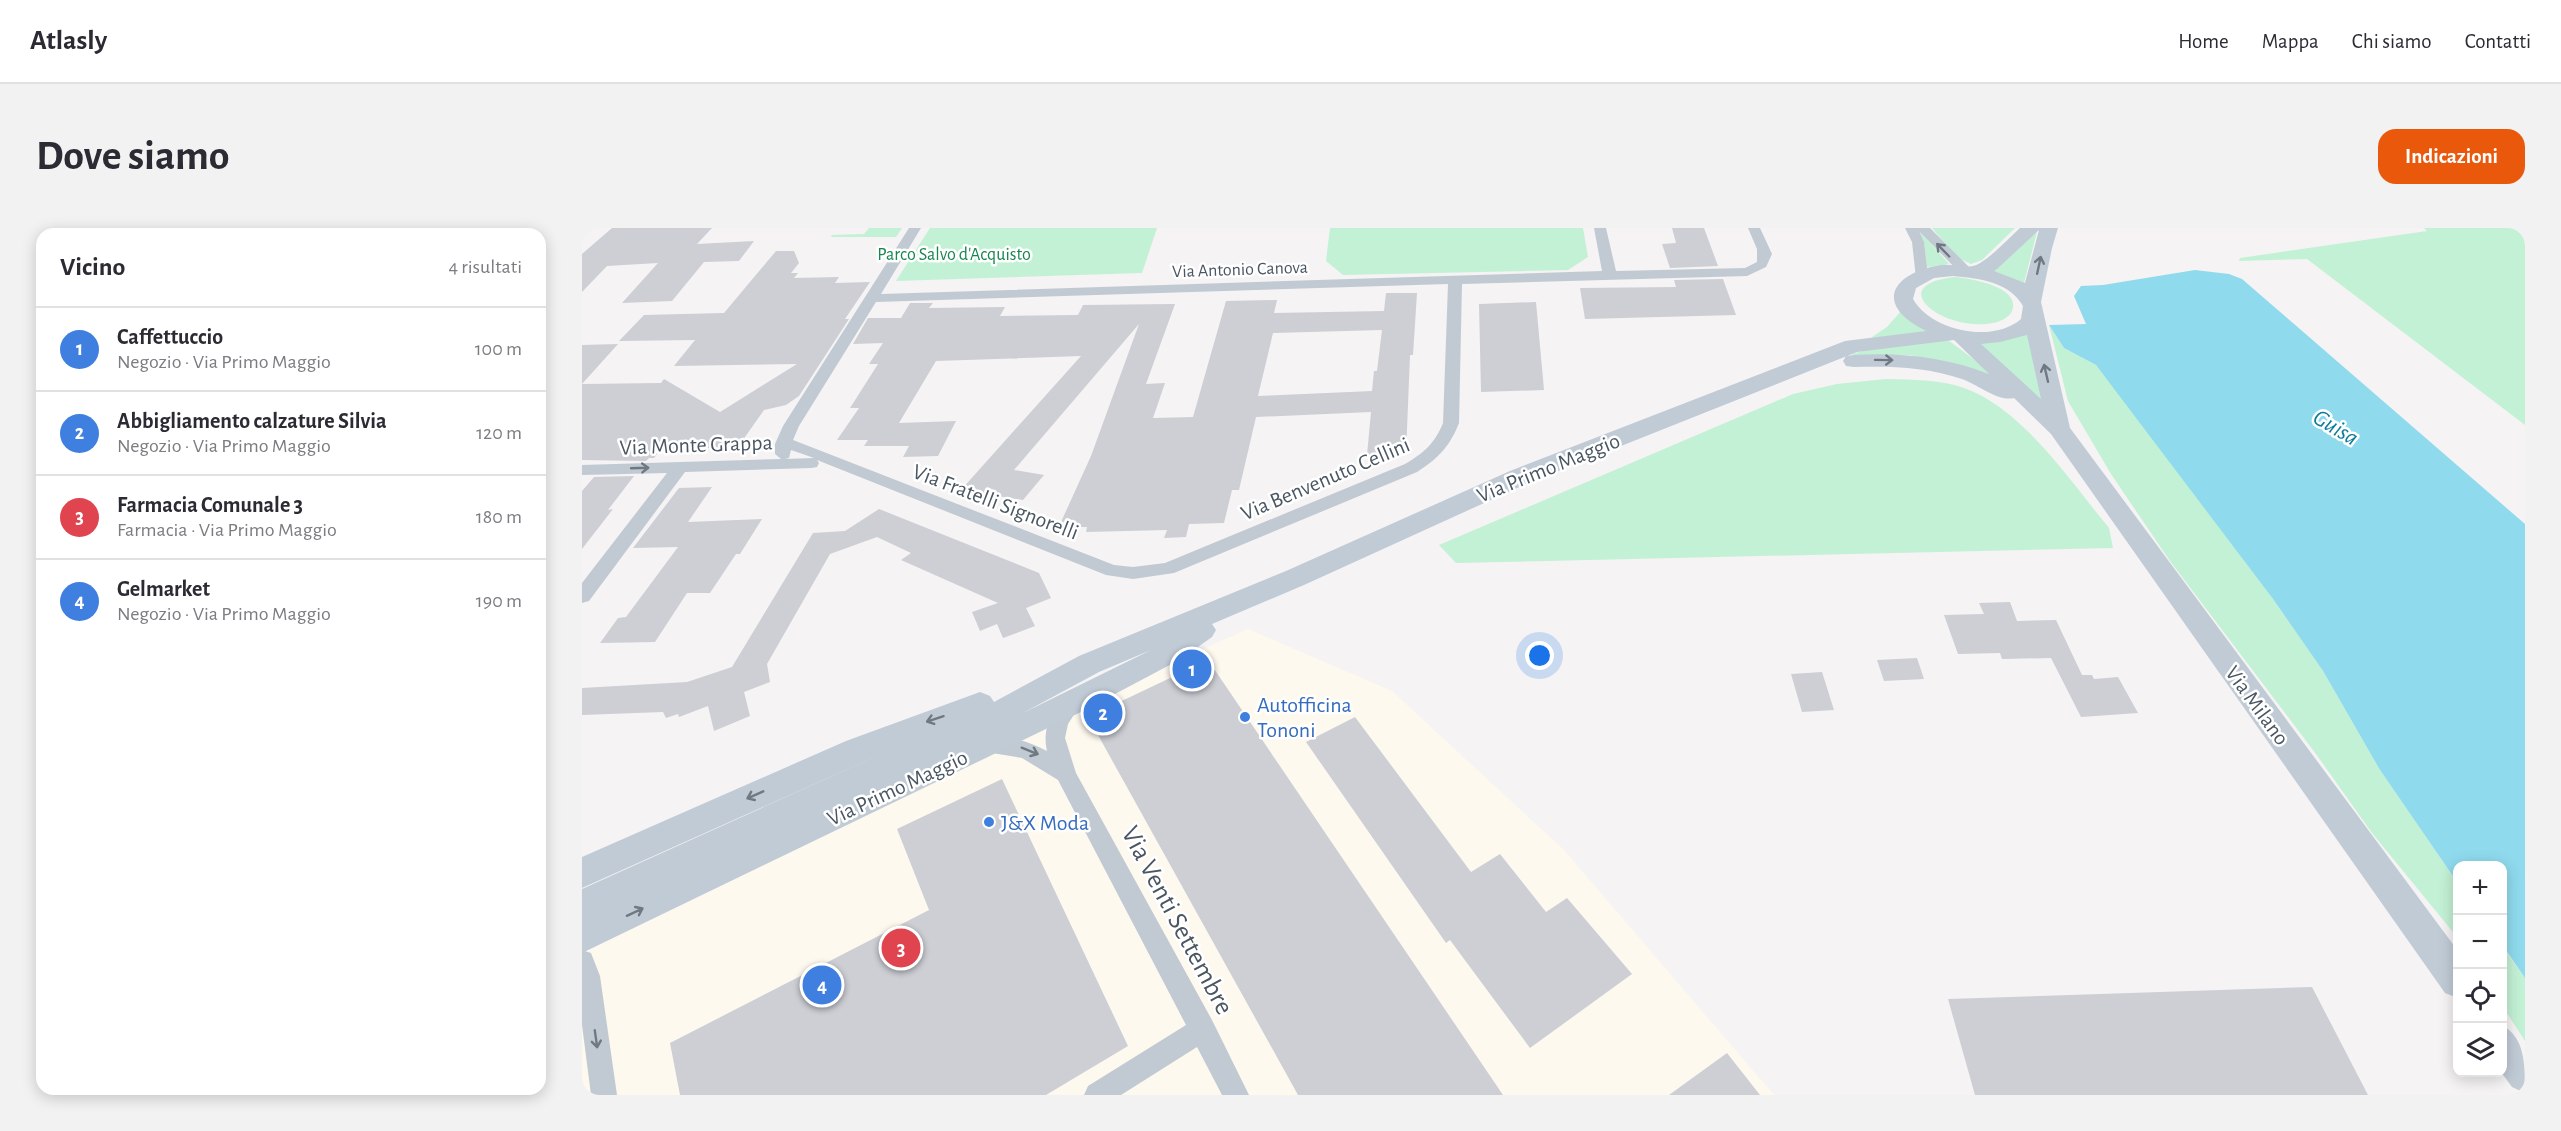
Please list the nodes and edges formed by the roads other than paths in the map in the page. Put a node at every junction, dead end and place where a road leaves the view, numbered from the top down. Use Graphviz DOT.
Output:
graph roads {
  1 [pos="915,228"];
  2 [pos="1600,228"];
  3 [pos="1754,228"];
  4 [pos="1911,228"];
  5 [pos="1923,228"];
  6 [pos="2031,228"];
  7 [pos="2049,228"];
  8 [pos="1972,271"];
  9 [pos="1610,275"];
  10 [pos="1921,275"];
  11 [pos="1455,281"];
  12 [pos="870,298"];
  13 [pos="2032,310"];
  14 [pos="1893,312"];
  15 [pos="1957,334"];
  16 [pos="1852,346"];
  17 [pos="1805,366"];
  18 [pos="2059,429"];
  19 [pos="783,444"];
  20 [pos="811,463"];
  21 [pos="843,466"];
  22 [pos="680,467"];
  23 [pos="582,470"];
  24 [pos="1133,573"];
  25 [pos="1295,578"];
  26 [pos="582,596"];
  27 [pos="1206,627"];
  28 [pos="1089,664"];
  29 [pos="1071,704"];
  30 [pos="989,731"];
  31 [pos="1066,774"];
  32 [pos="582,873"];
  33 [pos="582,905"];
  34 [pos="582,937"];
  35 [pos="582,961"];
  36 [pos="2453,975"];
  37 [pos="1203,1029"];
  38 [pos="2507,1050"];
  39 [pos="2525,1074"];
  40 [pos="604,1095"];
  41 [pos="1097,1095"];
  42 [pos="1236,1095"];
  1 -- 12 [label="street"];
  2 -- 9 [label="street"];
  3 -- 9 [label="street, Via Antonio Canova"];
  4 -- 10 [label="street"];
  8 -- 5 [label="street, one-way"];
  6 -- 8 [label="street"];
  13 -- 7 [label="street, one-way"];
  8 -- 10 [label="street"];
  8 -- 13 [label="street"];
  9 -- 11 [label="street, Via Antonio Canova"];
  10 -- 14 [label="street"];
  11 -- 12 [label="street, Via Antonio Canova"];
  11 -- 24 [label="street, Via Benvenuto Cellini"];
  12 -- 19 [label="street"];
  13 -- 15 [label="street"];
  18 -- 13 [label="street, Via Milano, one-way"];
  14 -- 15 [label="street"];
  14 -- 16 [label="street, Via Primo Maggio"];
  15 -- 16 [label="street, Via Primo Maggio"];
  15 -- 18 [label="street, Via Milano"];
  16 -- 17 [label="street, Via Primo Maggio"];
  17 -- 18 [label="street, Via Primo Maggio, one-way"];
  17 -- 25 [label="street, Via Primo Maggio"];
  18 -- 36 [label="street, Via Milano"];
  19 -- 20 [label="street, Via Fratelli Signorelli"];
  19 -- 21 [label="street, Via Fratelli Signorelli"];
  20 -- 21 [label="street, Via Fratelli Signorelli"];
  20 -- 22 [label="street, Via Monte Grappa"];
  21 -- 24 [label="street, Via Fratelli Signorelli"];
  23 -- 22 [label="street, Via Monte Grappa, one-way"];
  22 -- 26 [label="street"];
  25 -- 27 [label="street, Via Primo Maggio"];
  25 -- 28 [label="street, Via Primo Maggio"];
  27 -- 29 [label="street, Via Primo Maggio"];
  27 -- 30 [label="street, Via Primo Maggio"];
  28 -- 30 [label="street, Via Primo Maggio"];
  28 -- 32 [label="street, Via Primo Maggio, one-way"];
  29 -- 30 [label="street, Via Primo Maggio"];
  29 -- 31 [label="street, Via Venti Settembre"];
  30 -- 31 [label="street, Via Venti Settembre, one-way"];
  30 -- 33 [label="street, Via Primo Maggio"];
  34 -- 30 [label="street, Via Primo Maggio, one-way"];
  31 -- 37 [label="street, Via Venti Settembre"];
  35 -- 40 [label="street, one-way"];
  37 -- 41 [label="street"];
  37 -- 42 [label="street, Via Venti Settembre"];
  38 -- 39 [label="street"];
}
